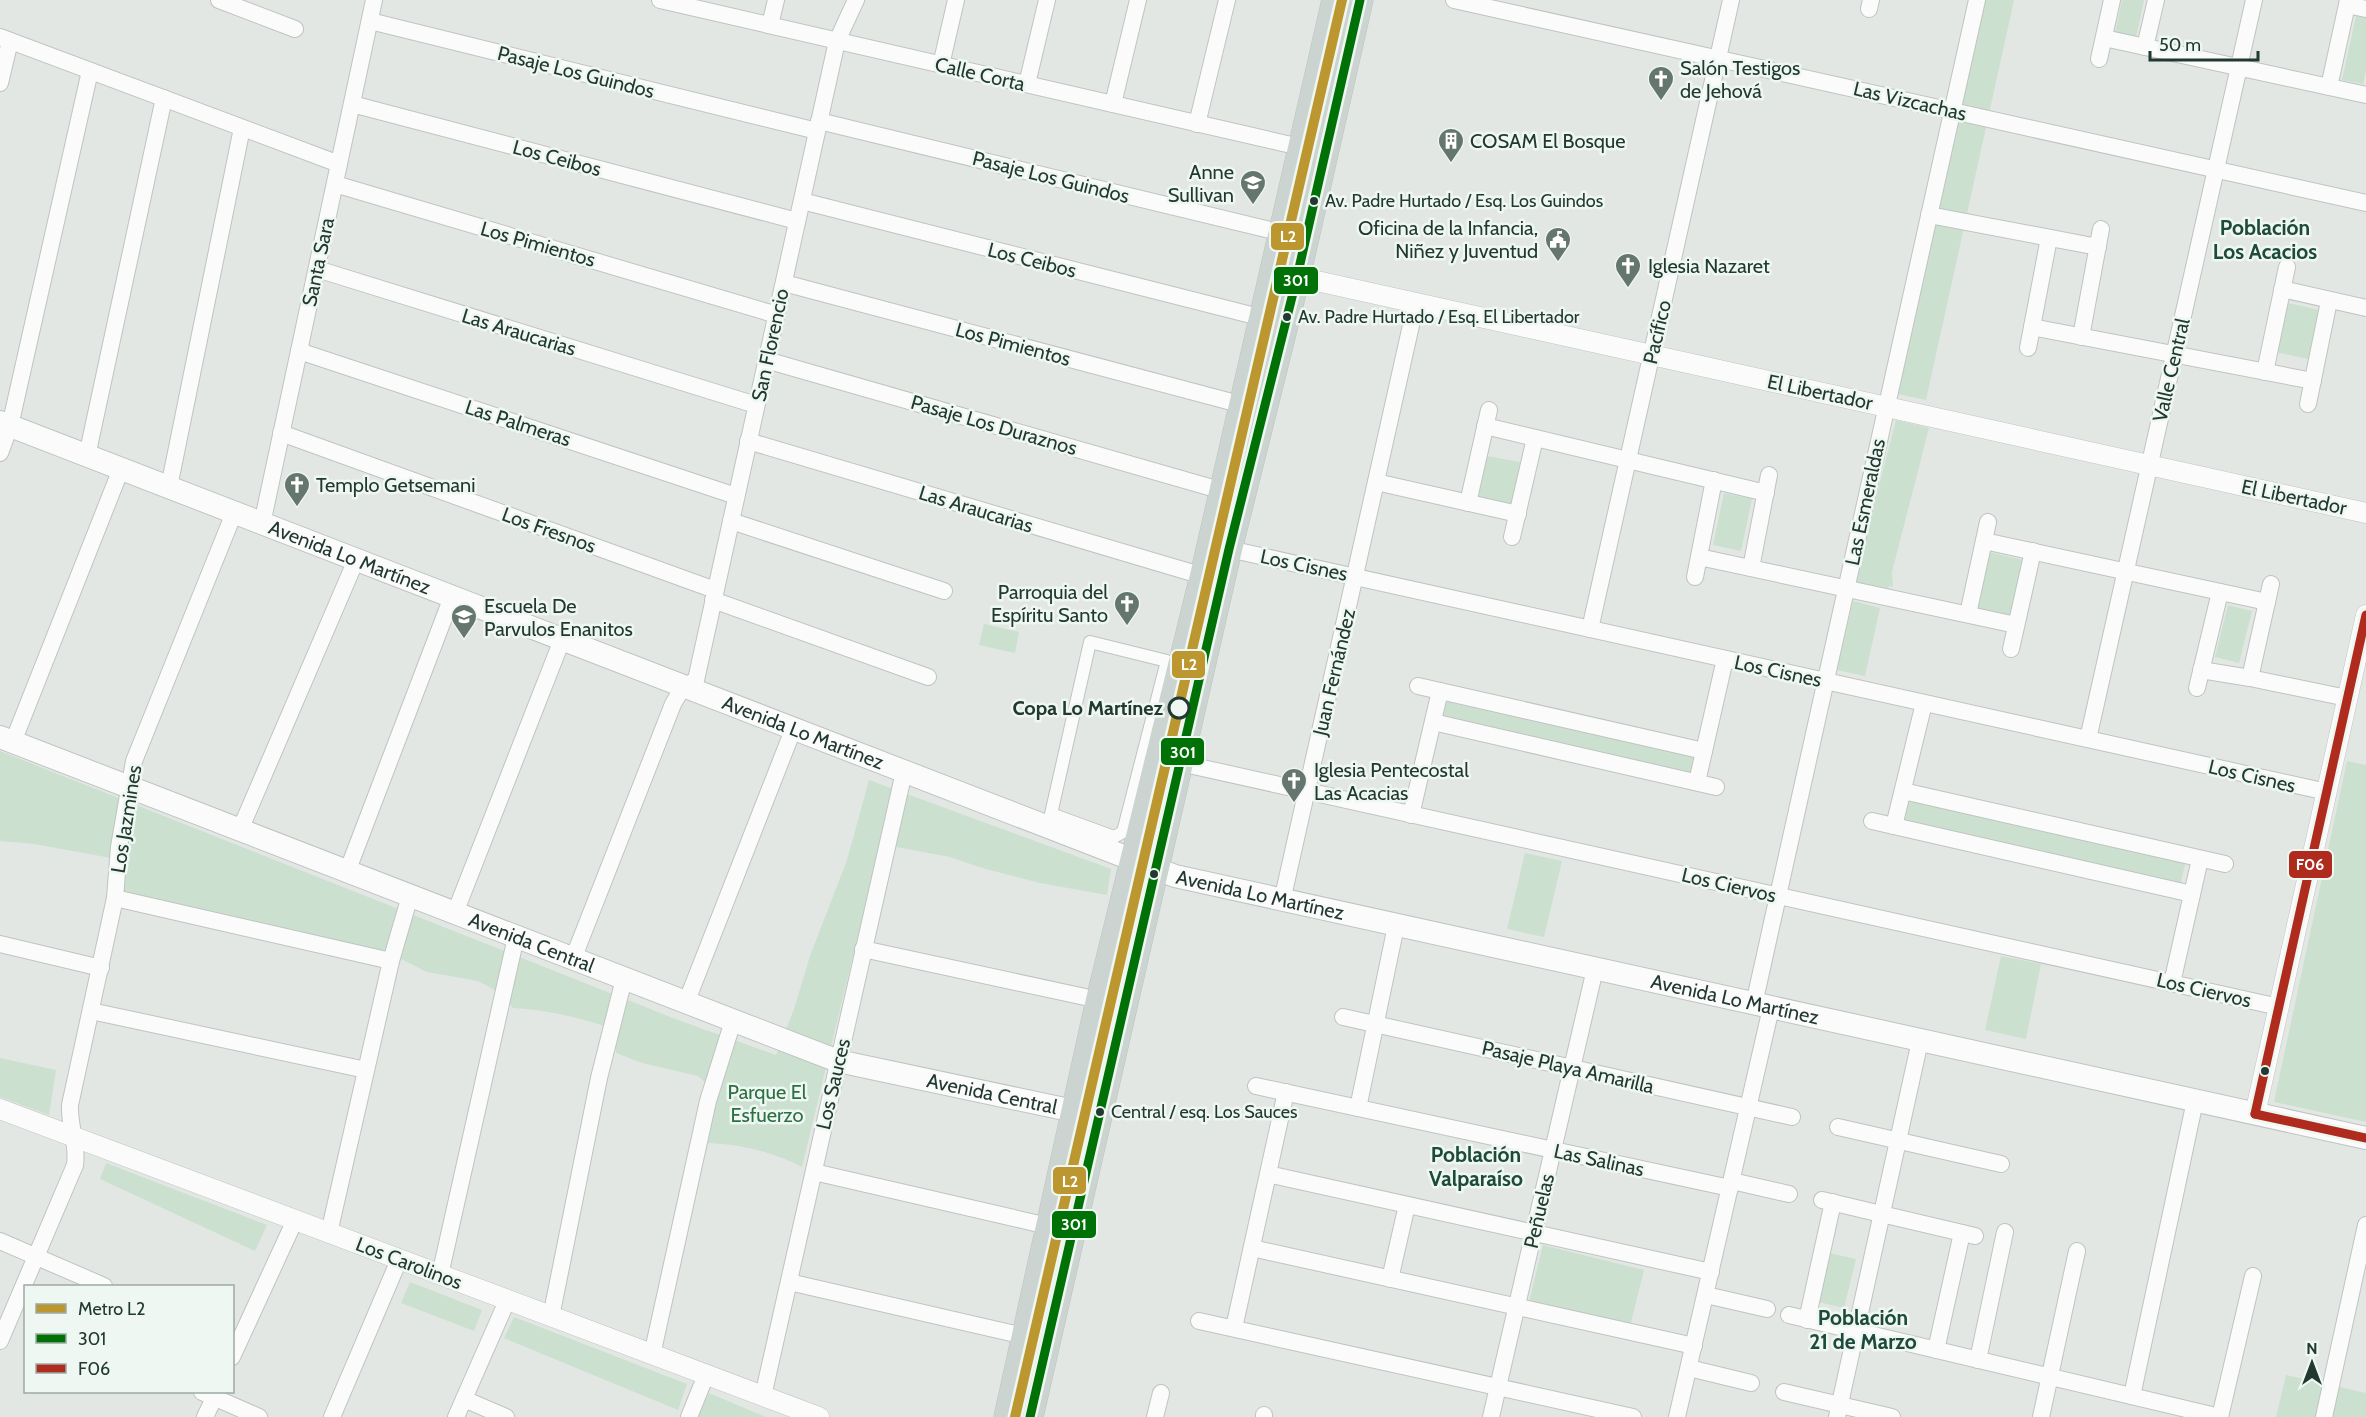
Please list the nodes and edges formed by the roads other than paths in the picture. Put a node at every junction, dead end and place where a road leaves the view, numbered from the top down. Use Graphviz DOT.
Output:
graph roads {
  1 [pos="222,0"];
  2 [pos="374,0"];
  3 [pos="660,0"];
  4 [pos="776,0"];
  5 [pos="856,0"];
  6 [pos="956,0"];
  7 [pos="1047,0"];
  8 [pos="1138,0"];
  9 [pos="1227,0"];
  10 [pos="1335,0"];
  11 [pos="1360,0"];
  12 [pos="1454,0"];
  13 [pos="1731,0"];
  14 [pos="1977,0"];
  15 [pos="2112,0"];
  16 [pos="2156,0"];
  17 [pos="2254,0"];
  18 [pos="2347,2"];
  19 [pos="694,4"];
  20 [pos="1488,4"];
  21 [pos="2366,9"];
  22 [pos="370,21"];
  23 [pos="770,25"];
  24 [pos="295,29"];
  25 [pos="2104,38"];
  26 [pos="5,39"];
  27 [pos="837,41"];
  28 [pos="2145,47"];
  29 [pos="1718,59"];
  30 [pos="2099,59"];
  31 [pos="941,65"];
  32 [pos="2239,67"];
  33 [pos="90,71"];
  34 [pos="0,83"];
  35 [pos="1027,84"];
  36 [pos="2329,87"];
  37 [pos="2366,95"];
  38 [pos="164,98"];
  39 [pos="352,104"];
  40 [pos="1113,104"];
  41 [pos="1952,111"];
  42 [pos="1197,123"];
  43 [pos="818,126"];
  44 [pos="242,128"];
  45 [pos="1300,147"];
  46 [pos="339,164"];
  47 [pos="2216,169"];
  48 [pos="335,184"];
  49 [pos="802,201"];
  50 [pos="2366,203"];
  51 [pos="1929,214"];
  52 [pos="797,221"];
  53 [pos="2101,229"];
  54 [pos="1282,233"];
  55 [pos="2049,238"];
  56 [pos="2098,247"];
  57 [pos="2287,267"];
  58 [pos="317,269"];
  59 [pos="1285,274"];
  60 [pos="783,282"];
  61 [pos="2282,290"];
  62 [pos="2329,301"];
  63 [pos="1416,303"];
  64 [pos="2366,308"];
  65 [pos="777,315"];
  66 [pos="1263,318"];
  67 [pos="2032,327"];
  68 [pos="2081,337"];
  69 [pos="2028,348"];
  70 [pos="299,351"];
  71 [pos="2175,354"];
  72 [pos="1651,355"];
  73 [pos="766,360"];
  74 [pos="2265,372"];
  75 [pos="2313,381"];
  76 [pos="2308,404"];
  77 [pos="756,405"];
  78 [pos="1242,405"];
  79 [pos="1887,407"];
  80 [pos="5,424"];
  81 [pos="281,433"];
  82 [pos="1535,438"];
  83 [pos="748,441"];
  84 [pos="0,453"];
  85 [pos="87,456"];
  86 [pos="1628,461"];
  87 [pos="2150,465"];
  88 [pos="121,469"];
  89 [pos="1769,475"];
  90 [pos="1714,480"];
  91 [pos="1376,482"];
  92 [pos="169,487"];
  93 [pos="1223,490"];
  94 [pos="1766,493"];
  95 [pos="736,496"];
  96 [pos="1468,503"];
  97 [pos="234,513"];
  98 [pos="2366,513"];
  99 [pos="1518,514"];
  100 [pos="731,521"];
  101 [pos="1988,522"];
  102 [pos="262,524"];
  103 [pos="1512,537"];
  104 [pos="1984,541"];
  105 [pos="1229,549"];
  106 [pos="2033,551"];
  107 [pos="1699,557"];
  108 [pos="356,560"];
  109 [pos="1751,568"];
  110 [pos="2126,572"];
  111 [pos="1203,576"];
  112 [pos="1355,577"];
  113 [pos="1695,578"];
  114 [pos="2271,584"];
  115 [pos="1846,589"];
  116 [pos="944,591"];
  117 [pos="2220,592"];
  118 [pos="714,595"];
  119 [pos="452,597"];
  120 [pos="2266,602"];
  121 [pos="1968,614"];
  122 [pos="2366,615"];
  123 [pos="2016,625"];
  124 [pos="1590,629"];
  125 [pos="562,640"];
  126 [pos="1090,642"];
  127 [pos="2011,649"];
  128 [pos="1725,659"];
  129 [pos="2201,670"];
  130 [pos="928,677"];
  131 [pos="2250,678"];
  132 [pos="1826,681"];
  133 [pos="1418,686"];
  134 [pos="683,687"];
  135 [pos="2197,688"];
  136 [pos="1440,691"];
  137 [pos="2348,698"];
  138 [pos="1924,703"];
  139 [pos="1433,722"];
  140 [pos="793,730"];
  141 [pos="2088,739"];
  142 [pos="7,740"];
  143 [pos="1704,751"];
  144 [pos="1180,763"];
  145 [pos="904,772"];
  146 [pos="1697,782"];
  147 [pos="129,787"];
  148 [pos="1716,787"];
  149 [pos="1903,791"];
  150 [pos="1307,792"];
  151 [pos="2327,792"];
  152 [pos="1411,815"];
  153 [pos="1872,821"];
  154 [pos="1894,826"];
  155 [pos="240,830"];
  156 [pos="2200,859"];
  157 [pos="2225,864"];
  158 [pos="1144,865"];
  159 [pos="347,872"];
  160 [pos="2192,894"];
  161 [pos="410,896"];
  162 [pos="1778,896"];
  163 [pos="116,898"];
  164 [pos="1282,901"];
  165 [pos="455,913"];
  166 [pos="1396,926"];
  167 [pos="516,937"];
  168 [pos="0,944"];
  169 [pos="864,949"];
  170 [pos="573,959"];
  171 [pos="392,961"];
  172 [pos="101,968"];
  173 [pos="1595,969"];
  174 [pos="624,979"];
  175 [pos="2172,983"];
  176 [pos="1099,1000"];
  177 [pos="686,1003"];
  178 [pos="1763,1006"];
  179 [pos="2279,1007"];
  180 [pos="92,1011"];
  181 [pos="1343,1017"];
  182 [pos="733,1021"];
  183 [pos="1375,1024"];
  184 [pos="1920,1041"];
  185 [pos="838,1061"];
  186 [pos="1572,1068"];
  187 [pos="366,1070"];
  188 [pos="1256,1086"];
  189 [pos="1286,1092"];
  190 [pos="2195,1101"];
  191 [pos="1358,1108"];
  192 [pos="1748,1108"];
  193 [pos="0,1109"];
  194 [pos="1074,1112"];
  195 [pos="2255,1114"];
  196 [pos="1792,1117"];
  197 [pos="1838,1127"];
  198 [pos="1095,1136"];
  199 [pos="2366,1138"];
  200 [pos="75,1139"];
  201 [pos="1898,1141"];
  202 [pos="1553,1150"];
  203 [pos="2001,1164"];
  204 [pos="814,1172"];
  205 [pos="1268,1174"];
  206 [pos="1731,1185"];
  207 [pos="1790,1194"];
  208 [pos="1407,1204"];
  209 [pos="1882,1214"];
  210 [pos="295,1220"];
  211 [pos="2366,1225"];
  212 [pos="1048,1226"];
  213 [pos="2005,1232"];
  214 [pos="329,1233"];
  215 [pos="1534,1233"];
  216 [pos="0,1241"];
  217 [pos="1252,1248"];
  218 [pos="2076,1251"];
  219 [pos="36,1257"];
  220 [pos="399,1260"];
  221 [pos="1711,1272"];
  222 [pos="440,1275"];
  223 [pos="2253,1276"];
  224 [pos="1390,1279"];
  225 [pos="789,1282"];
  226 [pos="28,1285"];
  227 [pos="99,1285"];
  228 [pos="1706,1295"];
  229 [pos="507,1301"];
  230 [pos="1516,1307"];
  231 [pos="1767,1310"];
  232 [pos="20,1311"];
  233 [pos="1789,1316"];
  234 [pos="551,1317"];
  235 [pos="1807,1320"];
  236 [pos="1199,1321"];
  237 [pos="1234,1328"];
  238 [pos="1856,1331"];
  239 [pos="1024,1336"];
  240 [pos="0,1341"];
  241 [pos="1694,1346"];
  242 [pos="234,1348"];
  243 [pos="1936,1350"];
  244 [pos="652,1355"];
  245 [pos="1974,1359"];
  246 [pos="1689,1368"];
  247 [pos="706,1375"];
  248 [pos="2049,1377"];
  249 [pos="1751,1383"];
  250 [pos="1498,1387"];
  251 [pos="1784,1392"];
  252 [pos="211,1393"];
  253 [pos="1161,1393"];
  254 [pos="763,1396"];
  255 [pos="2132,1396"];
  256 [pos="464,1398"];
  257 [pos="1838,1411"];
  258 [pos="807,1415"];
  259 [pos="205,1417"];
  260 [pos="259,1417"];
  261 [pos="332,1417"];
  262 [pos="456,1417"];
  263 [pos="506,1417"];
  264 [pos="689,1417"];
  265 [pos="1007,1417"];
  266 [pos="1030,1417"];
  267 [pos="1155,1417"];
  268 [pos="1491,1417"];
  269 [pos="1633,1417"];
  270 [pos="1677,1417"];
  271 [pos="1892,1417"];
  272 [pos="2041,1417"];
  273 [pos="2220,1417"];
  274 [pos="2324,1417"];
  1 -- 24 [label="street"];
  2 -- 22 [label="street, Santa Sara"];
  3 -- 19 [label="street, Calle Corta"];
  4 -- 23 [label="street"];
  5 -- 27 [label="street, San Florencio"];
  6 -- 31 [label="street"];
  7 -- 35 [label="street"];
  8 -- 40 [label="street"];
  9 -- 42 [label="street"];
  10 -- 45 [label="main road"];
  11 -- 59 [label="main road"];
  12 -- 20 [label="street, Las Vizcachas"];
  13 -- 29 [label="street, Pacífico"];
  14 -- 41 [label="street, Las Esmeraldas"];
  15 -- 25 [label="street"];
  16 -- 28 [label="street"];
  17 -- 32 [label="street, Valle Central"];
  18 -- 21 [label="street"];
  18 -- 36 [label="street"];
  19 -- 23 [label="street, Calle Corta"];
  20 -- 29 [label="street, Las Vizcachas"];
  22 -- 39 [label="street, Santa Sara"];
  22 -- 43 [label="street, Pasaje Los Guindos"];
  23 -- 27 [label="street, Calle Corta"];
  25 -- 28 [label="street"];
  25 -- 30 [label="street"];
  26 -- 33 [label="street"];
  26 -- 34 [label="street"];
  27 -- 31 [label="street, Calle Corta"];
  27 -- 43 [label="street, San Florencio"];
  28 -- 32 [label="street"];
  29 -- 41 [label="street, Las Vizcachas"];
  29 -- 72 [label="street, Pacífico"];
  31 -- 35 [label="street, Calle Corta"];
  32 -- 36 [label="street"];
  32 -- 47 [label="street, Valle Central"];
  33 -- 38 [label="street"];
  33 -- 80 [label="street"];
  35 -- 40 [label="street, Calle Corta"];
  36 -- 37 [label="street"];
  38 -- 44 [label="street"];
  38 -- 85 [label="street"];
  39 -- 46 [label="street, Santa Sara"];
  39 -- 52 [label="street, Los Ceibos"];
  40 -- 42 [label="street, Calle Corta"];
  41 -- 47 [label="street, Las Vizcachas"];
  41 -- 51 [label="street, Las Esmeraldas"];
  42 -- 45 [label="street, Calle Corta"];
  43 -- 49 [label="street, San Florencio"];
  43 -- 54 [label="street, Pasaje Los Guindos"];
  44 -- 46 [label="street"];
  44 -- 92 [label="street"];
  45 -- 54 [label="main road"];
  46 -- 48 [label="street, Santa Sara"];
  47 -- 50 [label="street, Las Vizcachas"];
  47 -- 71 [label="street, Valle Central"];
  48 -- 58 [label="street, Santa Sara"];
  48 -- 65 [label="street, Los Pimientos"];
  49 -- 52 [label="street, San Florencio"];
  49 -- 66 [label="street, Los Ceibos"];
  51 -- 55 [label="street"];
  51 -- 79 [label="street, Las Esmeraldas"];
  52 -- 60 [label="street, San Florencio"];
  53 -- 56 [label="street"];
  54 -- 59 [label="main road"];
  55 -- 56 [label="street"];
  55 -- 67 [label="street"];
  56 -- 68 [label="street"];
  57 -- 61 [label="street"];
  58 -- 70 [label="street, Santa Sara"];
  58 -- 77 [label="street, Las Araucarias"];
  59 -- 63 [label="street, El Libertador"];
  59 -- 66 [label="main road"];
  59 -- 105 [label="main road"];
  60 -- 65 [label="street, San Florencio"];
  60 -- 78 [label="street, Los Pimientos"];
  61 -- 62 [label="street"];
  61 -- 74 [label="street"];
  62 -- 64 [label="street"];
  62 -- 75 [label="street"];
  63 -- 72 [label="street, El Libertador"];
  63 -- 91 [label="street, Juan Fernández"];
  65 -- 73 [label="street, San Florencio"];
  66 -- 78 [label="main road"];
  67 -- 68 [label="street"];
  67 -- 69 [label="street"];
  68 -- 71 [label="street"];
  70 -- 81 [label="street, Santa Sara"];
  70 -- 95 [label="street, Las Palmeras"];
  71 -- 74 [label="street"];
  71 -- 87 [label="street, Valle Central"];
  72 -- 79 [label="street, El Libertador"];
  72 -- 86 [label="street, Pacífico"];
  73 -- 77 [label="street, San Florencio"];
  73 -- 93 [label="street, Pasaje Los Duraznos"];
  74 -- 75 [label="street"];
  75 -- 76 [label="street"];
  77 -- 83 [label="street, San Florencio"];
  78 -- 93 [label="main road"];
  79 -- 87 [label="street, El Libertador"];
  79 -- 115 [label="street, Las Esmeraldas"];
  80 -- 84 [label="street"];
  80 -- 85 [label="main road, Avenida Lo Martínez"];
  81 -- 102 [label="street, Santa Sara"];
  81 -- 118 [label="street, Los Fresnos"];
  82 -- 86 [label="street"];
  82 -- 96 [label="street"];
  82 -- 99 [label="street"];
  83 -- 95 [label="street, San Florencio"];
  83 -- 111 [label="street, Las Araucarias"];
  85 -- 88 [label="main road, Avenida Lo Martínez"];
  86 -- 90 [label="street"];
  86 -- 124 [label="street, Pacífico"];
  87 -- 98 [label="street, El Libertador"];
  87 -- 110 [label="street, Valle Central"];
  88 -- 92 [label="main road, Avenida Lo Martínez"];
  88 -- 142 [label="street"];
  89 -- 94 [label="street"];
  90 -- 94 [label="street"];
  90 -- 107 [label="street"];
  91 -- 96 [label="street"];
  91 -- 112 [label="street, Juan Fernández"];
  92 -- 97 [label="main road, Avenida Lo Martínez"];
  93 -- 111 [label="main road"];
  94 -- 109 [label="street"];
  95 -- 100 [label="street, San Florencio"];
  96 -- 99 [label="street"];
  97 -- 102 [label="main road, Avenida Lo Martínez"];
  97 -- 147 [label="street, Los Jazmines"];
  99 -- 103 [label="street"];
  100 -- 116 [label="street"];
  100 -- 118 [label="street, San Florencio"];
  101 -- 104 [label="street"];
  102 -- 108 [label="main road, Avenida Lo Martínez"];
  104 -- 106 [label="street"];
  104 -- 121 [label="street"];
  105 -- 112 [label="street, Los Cisnes"];
  105 -- 144 [label="main road"];
  106 -- 110 [label="street"];
  106 -- 123 [label="street"];
  107 -- 109 [label="street"];
  107 -- 113 [label="street"];
  108 -- 119 [label="main road, Avenida Lo Martínez"];
  108 -- 155 [label="street"];
  109 -- 115 [label="street"];
  110 -- 117 [label="street"];
  110 -- 141 [label="street, Valle Central"];
  111 -- 158 [label="main road"];
  112 -- 124 [label="street, Los Cisnes"];
  112 -- 150 [label="street, Juan Fernández"];
  114 -- 120 [label="street"];
  115 -- 121 [label="street"];
  115 -- 132 [label="street, Las Esmeraldas"];
  117 -- 120 [label="street"];
  117 -- 129 [label="street"];
  118 -- 130 [label="street, Los Fresnos"];
  118 -- 134 [label="street, San Florencio"];
  119 -- 125 [label="main road, Avenida Lo Martínez"];
  119 -- 159 [label="street"];
  120 -- 131 [label="street"];
  121 -- 123 [label="street"];
  122 -- 137 [label="street"];
  123 -- 127 [label="street"];
  124 -- 128 [label="street, Los Cisnes"];
  125 -- 134 [label="main road, Avenida Lo Martínez"];
  125 -- 165 [label="street"];
  126 -- 126 [label="street"];
  128 -- 132 [label="street, Los Cisnes"];
  128 -- 143 [label="street"];
  129 -- 131 [label="street"];
  129 -- 135 [label="street"];
  131 -- 137 [label="street"];
  132 -- 138 [label="street, Los Cisnes"];
  132 -- 162 [label="street, Las Esmeraldas"];
  133 -- 136 [label="street"];
  134 -- 140 [label="main road, Avenida Lo Martínez"];
  134 -- 170 [label="street, San Florencio"];
  136 -- 139 [label="street"];
  136 -- 143 [label="street"];
  137 -- 151 [label="street"];
  138 -- 141 [label="street, Los Cisnes"];
  138 -- 149 [label="street"];
  139 -- 146 [label="street"];
  139 -- 152 [label="street"];
  140 -- 145 [label="main road, Avenida Lo Martínez"];
  140 -- 177 [label="street"];
  141 -- 151 [label="street, Los Cisnes"];
  142 -- 147 [label="main road, Avenida Central"];
  143 -- 146 [label="street"];
  144 -- 150 [label="street, Los Ciervos"];
  144 -- 158 [label="main road"];
  145 -- 158 [label="main road, Avenida Lo Martínez"];
  145 -- 169 [label="street, Los Sauces"];
  146 -- 148 [label="street"];
  147 -- 155 [label="main road, Avenida Central"];
  147 -- 163 [label="street, Los Jazmines"];
  149 -- 154 [label="street"];
  149 -- 156 [label="street"];
  150 -- 152 [label="street, Los Ciervos"];
  150 -- 164 [label="street, Juan Fernández"];
  151 -- 179 [label="street"];
  152 -- 162 [label="street, Los Ciervos"];
  153 -- 154 [label="street"];
  154 -- 160 [label="street"];
  155 -- 159 [label="main road, Avenida Central"];
  156 -- 157 [label="street"];
  156 -- 160 [label="street"];
  158 -- 164 [label="main road, Avenida Lo Martínez"];
  158 -- 176 [label="main road"];
  158 -- 198 [label="main road"];
  159 -- 161 [label="main road, Avenida Central"];
  160 -- 175 [label="street"];
  161 -- 165 [label="main road, Avenida Central"];
  161 -- 171 [label="street"];
  162 -- 175 [label="street, Los Ciervos"];
  162 -- 178 [label="street, Las Esmeraldas"];
  163 -- 171 [label="street"];
  163 -- 172 [label="street, Los Jazmines"];
  164 -- 166 [label="main road, Avenida Lo Martínez"];
  165 -- 167 [label="main road, Avenida Central"];
  166 -- 173 [label="main road, Avenida Lo Martínez"];
  166 -- 183 [label="street"];
  167 -- 170 [label="main road, Avenida Central"];
  167 -- 222 [label="street"];
  168 -- 172 [label="street"];
  169 -- 176 [label="street"];
  169 -- 185 [label="street, Los Sauces"];
  170 -- 174 [label="main road, Avenida Central"];
  171 -- 187 [label="street"];
  172 -- 180 [label="street, Los Jazmines"];
  173 -- 178 [label="main road, Avenida Lo Martínez"];
  173 -- 186 [label="street, Peñuelas"];
  174 -- 177 [label="main road, Avenida Central"];
  174 -- 234 [label="street"];
  175 -- 179 [label="street, Los Ciervos"];
  176 -- 194 [label="main road"];
  177 -- 182 [label="main road, Avenida Central"];
  178 -- 184 [label="main road, Avenida Lo Martínez"];
  178 -- 192 [label="street, Las Esmeraldas"];
  179 -- 195 [label="street"];
  180 -- 187 [label="street"];
  180 -- 200 [label="street, Los Jazmines"];
  181 -- 183 [label="street, Pasaje Playa Amarilla"];
  182 -- 185 [label="main road, Avenida Central"];
  182 -- 244 [label="street"];
  183 -- 186 [label="street, Pasaje Playa Amarilla"];
  183 -- 191 [label="street"];
  184 -- 190 [label="main road, Avenida Lo Martínez"];
  184 -- 201 [label="street"];
  185 -- 194 [label="main road, Avenida Central"];
  185 -- 204 [label="street, Los Sauces"];
  186 -- 192 [label="street, Pasaje Playa Amarilla"];
  186 -- 202 [label="street, Peñuelas"];
  187 -- 214 [label="street"];
  188 -- 189 [label="street, Las Salinas"];
  189 -- 191 [label="street, Las Salinas"];
  189 -- 205 [label="street"];
  190 -- 195 [label="main road, Avenida Lo Martínez"];
  190 -- 255 [label="street"];
  191 -- 202 [label="street, Las Salinas"];
  192 -- 196 [label="street, Pasaje Playa Amarilla"];
  192 -- 206 [label="street, Las Esmeraldas"];
  193 -- 200 [label="street, Los Carolinos"];
  194 -- 198 [label="main road"];
  194 -- 212 [label="main road"];
  195 -- 199 [label="main road, Avenida Lo Martínez"];
  197 -- 201 [label="street"];
  198 -- 266 [label="main road"];
  200 -- 210 [label="street, Los Carolinos"];
  200 -- 219 [label="street, Los Jazmines"];
  201 -- 203 [label="street"];
  201 -- 209 [label="street"];
  202 -- 206 [label="street, Las Salinas"];
  202 -- 215 [label="street, Peñuelas"];
  204 -- 212 [label="street"];
  204 -- 225 [label="street, Los Sauces"];
  205 -- 208 [label="street"];
  205 -- 217 [label="street"];
  206 -- 207 [label="street, Las Salinas"];
  206 -- 221 [label="street, Las Esmeraldas"];
  208 -- 215 [label="street"];
  208 -- 224 [label="street"];
  209 -- 235 [label="street"];
  209 -- 238 [label="street"];
  209 -- 243 [label="street"];
  210 -- 214 [label="street, Los Carolinos"];
  210 -- 242 [label="street"];
  211 -- 274 [label="street"];
  212 -- 239 [label="main road"];
  213 -- 245 [label="street"];
  214 -- 220 [label="street, Los Carolinos"];
  215 -- 221 [label="street"];
  215 -- 230 [label="street, Peñuelas"];
  216 -- 219 [label="street"];
  217 -- 224 [label="street"];
  217 -- 237 [label="street"];
  218 -- 248 [label="street"];
  219 -- 226 [label="street, Los Jazmines"];
  219 -- 227 [label="street"];
  220 -- 222 [label="street, Los Carolinos"];
  220 -- 261 [label="street"];
  221 -- 228 [label="street, Las Esmeraldas"];
  222 -- 229 [label="street, Los Carolinos"];
  223 -- 273 [label="street"];
  224 -- 230 [label="street"];
  225 -- 239 [label="street"];
  225 -- 254 [label="street, Los Sauces"];
  228 -- 231 [label="street"];
  228 -- 241 [label="street, Las Esmeraldas"];
  229 -- 234 [label="street, Los Carolinos"];
  229 -- 256 [label="street"];
  230 -- 241 [label="street"];
  230 -- 250 [label="street, Peñuelas"];
  232 -- 240 [label="street, Los Jazmines"];
  233 -- 235 [label="street"];
  234 -- 244 [label="street, Los Carolinos"];
  235 -- 238 [label="street"];
  236 -- 237 [label="street"];
  237 -- 250 [label="street"];
  238 -- 243 [label="street"];
  238 -- 257 [label="street"];
  239 -- 265 [label="main road"];
  241 -- 246 [label="street, Las Esmeraldas"];
  243 -- 245 [label="street"];
  244 -- 247 [label="street, Los Carolinos"];
  245 -- 248 [label="street"];
  246 -- 249 [label="street"];
  246 -- 270 [label="street, Las Esmeraldas"];
  247 -- 254 [label="street, Los Carolinos"];
  247 -- 264 [label="street"];
  248 -- 255 [label="street"];
  248 -- 272 [label="street"];
  250 -- 268 [label="street, Peñuelas"];
  250 -- 269 [label="street"];
  251 -- 257 [label="street"];
  252 -- 259 [label="street"];
  252 -- 260 [label="street"];
  253 -- 267 [label="street"];
  254 -- 258 [label="street, Los Carolinos"];
  255 -- 273 [label="street"];
  256 -- 262 [label="street"];
  256 -- 263 [label="street"];
  257 -- 271 [label="street"];
}
